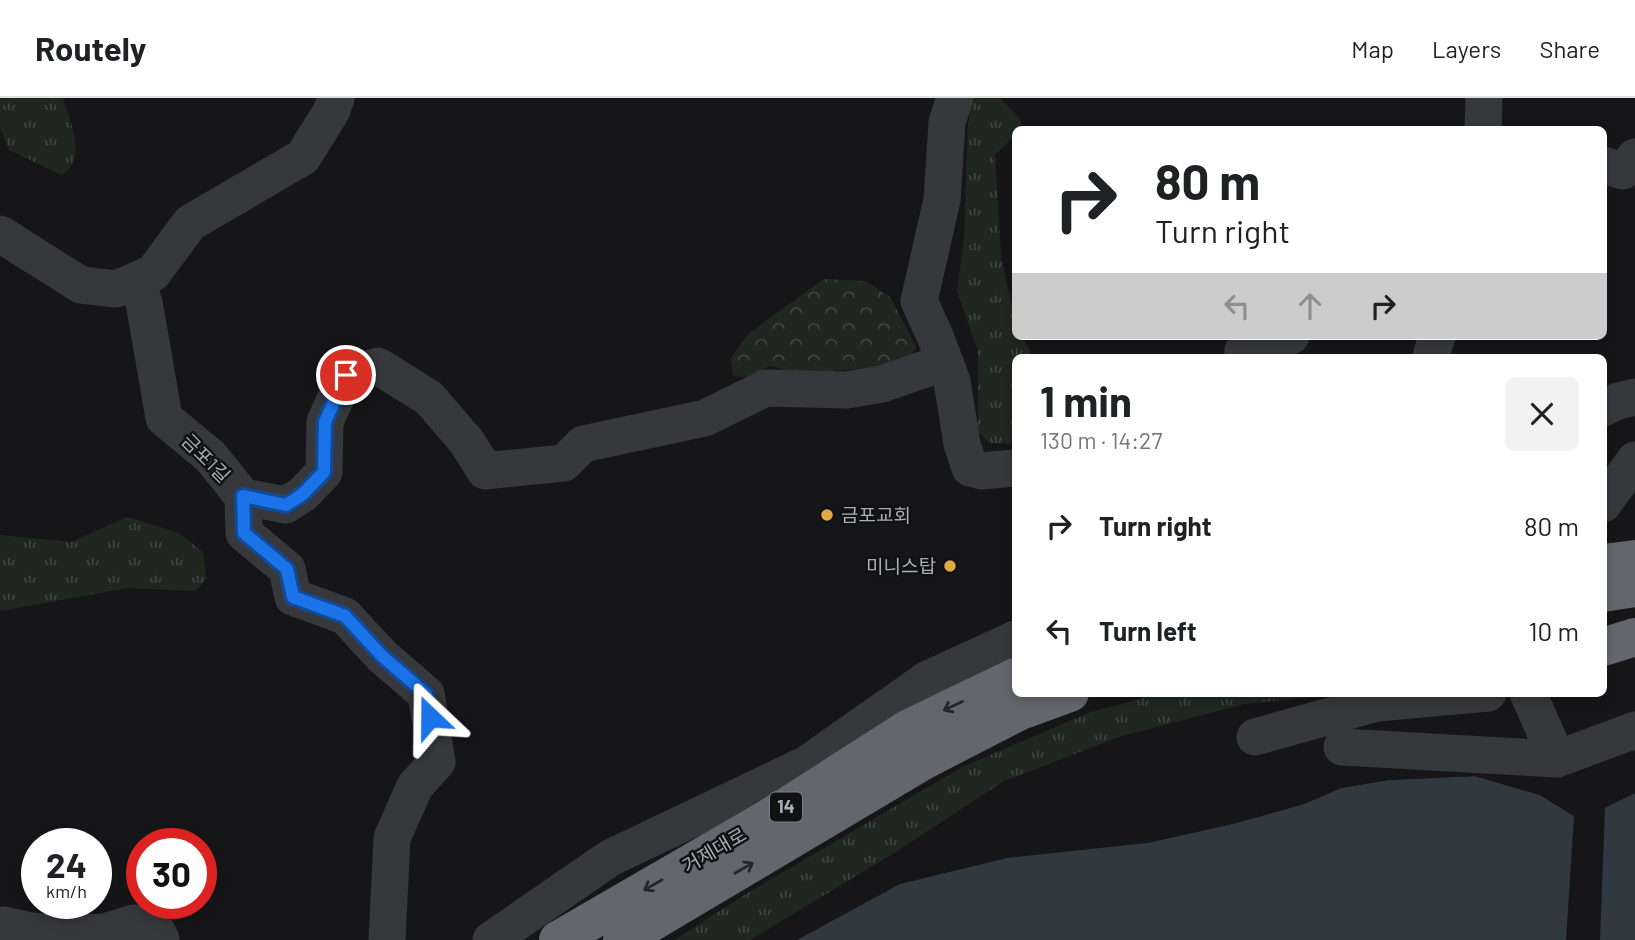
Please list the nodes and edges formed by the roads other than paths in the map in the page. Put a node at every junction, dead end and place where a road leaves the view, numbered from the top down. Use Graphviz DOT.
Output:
graph roads {
  1 [pos="336,98"];
  2 [pos="955,98"];
  3 [pos="1484,98"];
  4 [pos="1483,126"];
  5 [pos="1635,157"];
  6 [pos="1607,166"];
  7 [pos="0,234"];
  8 [pos="135,281"];
  9 [pos="1278,340"];
  10 [pos="1243,354"];
  11 [pos="945,362"];
  12 [pos="1635,397"];
  13 [pos="1607,406"];
  14 [pos="1635,460"];
  15 [pos="1012,468"];
  16 [pos="243,496"];
  17 [pos="1607,498"];
  18 [pos="1635,559"];
  19 [pos="1607,562"];
  20 [pos="1635,588"];
  21 [pos="1607,592"];
  22 [pos="1635,637"];
  23 [pos="1012,640"];
  24 [pos="1607,645"];
  25 [pos="1012,678"];
  26 [pos="1059,697"];
  27 [pos="1448,697"];
  28 [pos="1530,697"];
  29 [pos="909,728"];
  30 [pos="1635,730"];
  31 [pos="1255,737"];
  32 [pos="1342,747"];
  33 [pos="1557,759"];
  34 [pos="807,764"];
  35 [pos="767,819"];
  36 [pos="0,929"];
  37 [pos="630,936"];
  38 [pos="161,940"];
  39 [pos="387,940"];
  40 [pos="491,940"];
  41 [pos="558,940"];
  1 -- 8 [label="street"];
  2 -- 11 [label="street"];
  3 -- 4 [label="street"];
  5 -- 6 [label="street"];
  7 -- 8 [label="street"];
  8 -- 16 [label="street, 금포1길"];
  9 -- 10 [label="street"];
  11 -- 15 [label="street"];
  11 -- 16 [label="street"];
  12 -- 13 [label="street"];
  14 -- 17 [label="street"];
  16 -- 39 [label="street, 금포1길"];
  18 -- 19 [label="highway"];
  20 -- 21 [label="highway"];
  22 -- 24 [label="highway"];
  23 -- 34 [label="street"];
  25 -- 29 [label="highway, 거제대로 / 14, one-way"];
  37 -- 26 [label="highway, 거제대로 / 14, one-way"];
  27 -- 31 [label="street"];
  28 -- 33 [label="street"];
  29 -- 34 [label="highway"];
  29 -- 35 [label="highway, 거제대로 / 14"];
  30 -- 33 [label="street"];
  32 -- 33 [label="street"];
  34 -- 35 [label="highway"];
  34 -- 40 [label="street"];
  35 -- 41 [label="highway, 거제대로 / 14, one-way"];
  36 -- 38 [label="street"];
}
